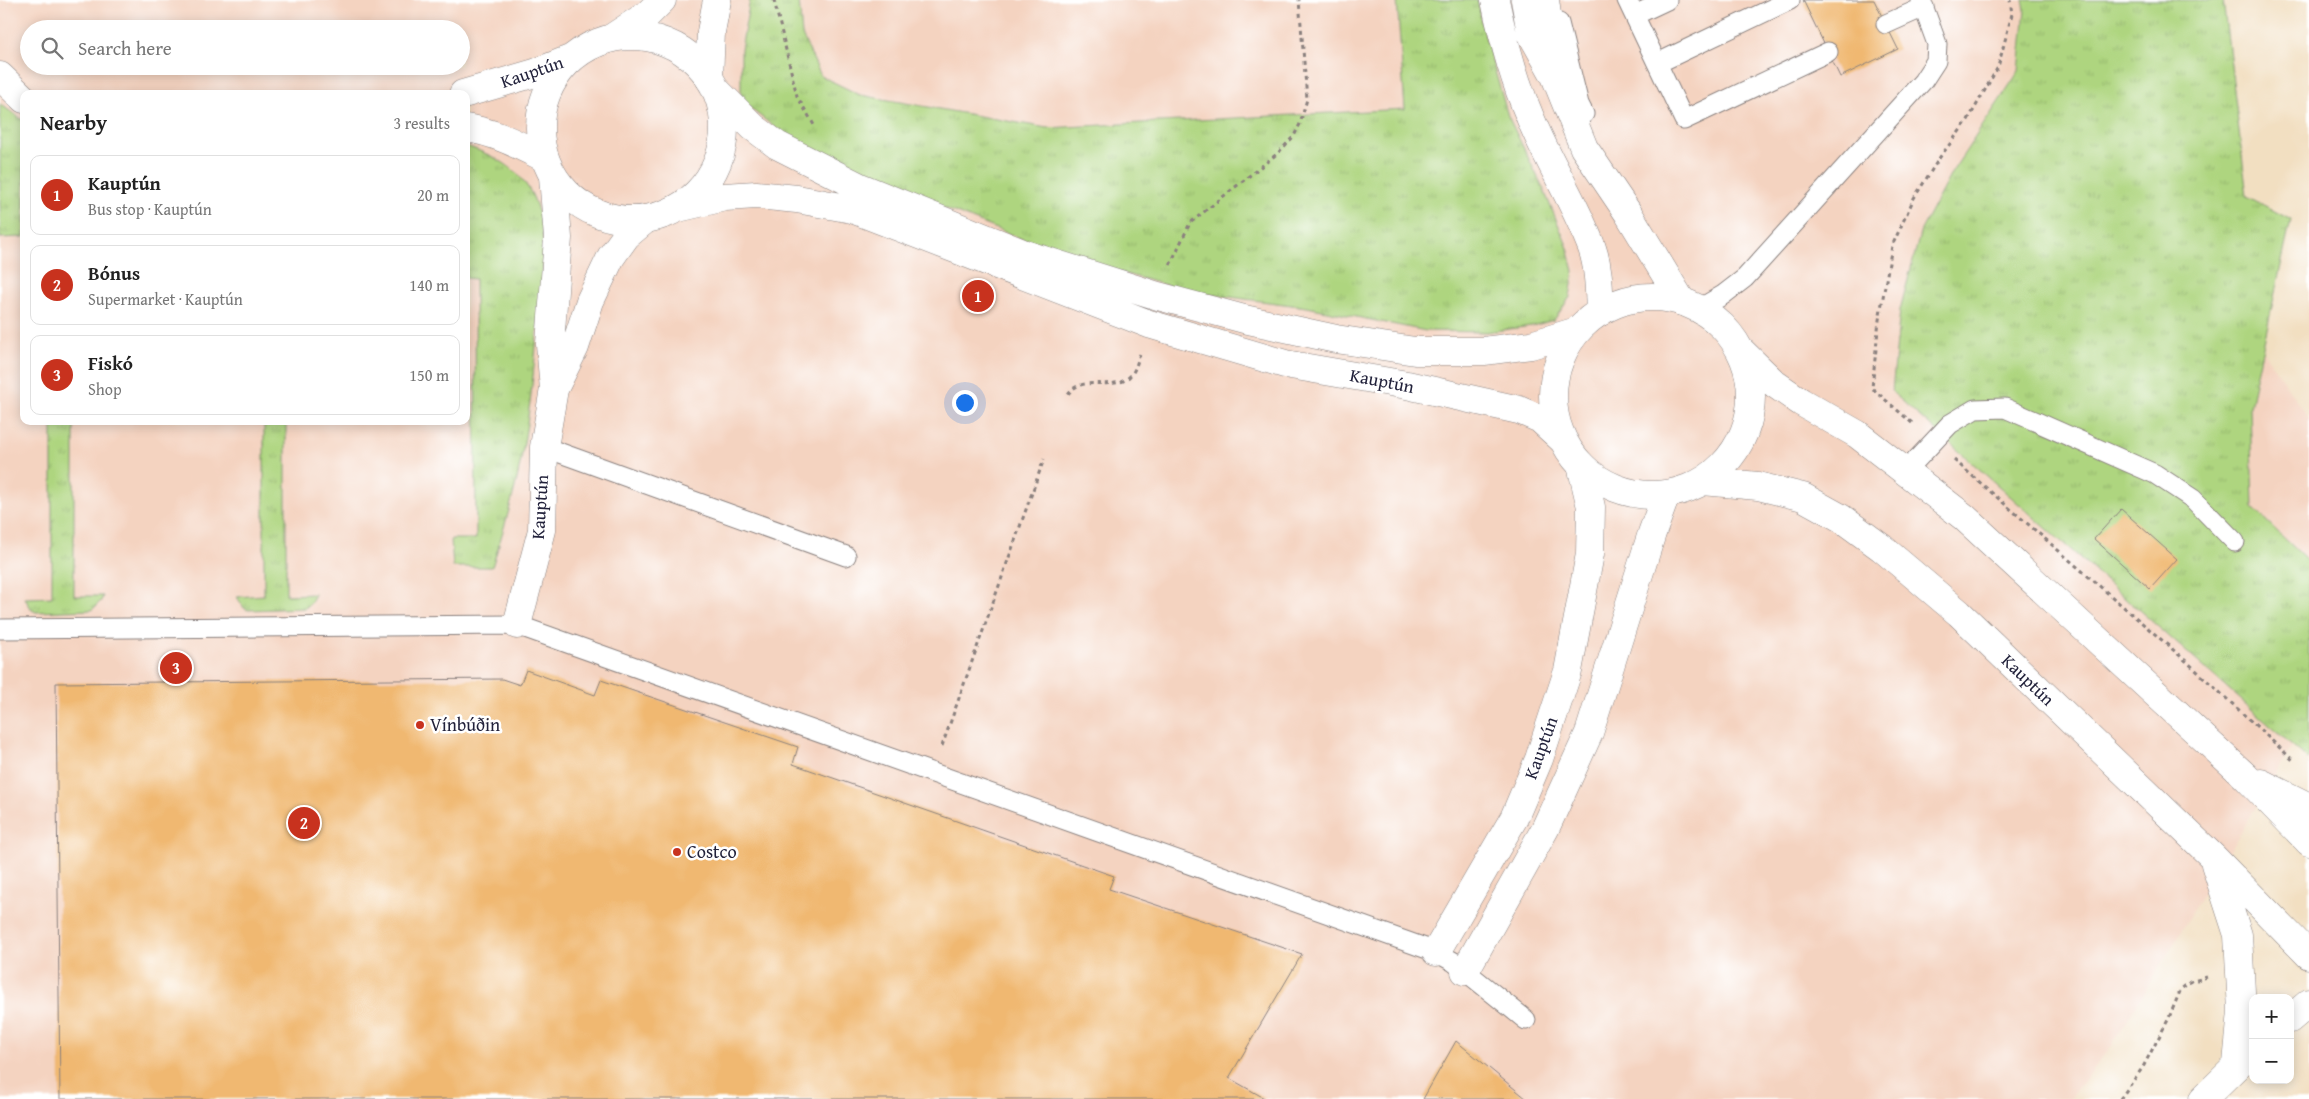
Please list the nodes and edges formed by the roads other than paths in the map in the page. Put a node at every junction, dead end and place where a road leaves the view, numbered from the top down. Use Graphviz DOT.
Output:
graph roads {
  1 [pos="662,0"];
  2 [pos="717,0"];
  3 [pos="1495,0"];
  4 [pos="1525,0"];
  5 [pos="1545,0"];
  6 [pos="1556,0"];
  7 [pos="1667,0"];
  8 [pos="1790,0"];
  9 [pos="1922,3"];
  10 [pos="1631,8"];
  11 [pos="1886,24"];
  12 [pos="613,38"];
  13 [pos="1828,52"];
  14 [pos="571,58"];
  15 [pos="1658,63"];
  16 [pos="0,76"];
  17 [pos="1555,76"];
  18 [pos="712,83"];
  19 [pos="470,92"];
  20 [pos="20,95"];
  21 [pos="470,129"];
  22 [pos="549,167"];
  23 [pos="678,208"];
  24 [pos="1628,214"];
  25 [pos="645,220"];
  26 [pos="1690,305"];
  27 [pos="1600,312"];
  28 [pos="1577,332"];
  29 [pos="1739,349"];
  30 [pos="554,389"];
  31 [pos="1564,440"];
  32 [pos="544,447"];
  33 [pos="1581,465"];
  34 [pos="1905,472"];
  35 [pos="1703,481"];
  36 [pos="1666,495"];
  37 [pos="2235,542"];
  38 [pos="846,556"];
  39 [pos="517,625"];
  40 [pos="0,629"];
  41 [pos="2245,776"];
  42 [pos="2309,808"];
  43 [pos="2309,842"];
  44 [pos="2213,857"];
  45 [pos="1436,952"];
  46 [pos="2309,955"];
  47 [pos="1466,971"];
  48 [pos="2309,1003"];
  49 [pos="2294,1016"];
  50 [pos="1526,1020"];
  51 [pos="2245,1057"];
  52 [pos="2203,1099"];
  1 -- 12 [label="street, Kauptún"];
  2 -- 18 [label="street, Kauptún"];
  3 -- 27 [label="street"];
  4 -- 17 [label="street, Kauptún"];
  5 -- 17 [label="street, Kauptún"];
  6 -- 24 [label="lane"];
  7 -- 10 [label="lane"];
  8 -- 15 [label="lane"];
  9 -- 11 [label="lane"];
  9 -- 26 [label="lane"];
  10 -- 15 [label="lane"];
  12 -- 14 [label="street, Kauptún"];
  12 -- 18 [label="street, Kauptún"];
  13 -- 15 [label="lane"];
  14 -- 19 [label="street, Kauptún"];
  14 -- 22 [label="street, Kauptún"];
  16 -- 20 [label="street"];
  17 -- 24 [label="street, Kauptún"];
  18 -- 23 [label="street, Kauptún"];
  18 -- 28 [label="street, Kauptún"];
  21 -- 22 [label="street, Kauptún"];
  22 -- 25 [label="street, Kauptún"];
  22 -- 30 [label="street, Kauptún"];
  23 -- 25 [label="street, Kauptún"];
  23 -- 31 [label="street, Kauptún"];
  24 -- 26 [label="street, Kauptún"];
  25 -- 30 [label="street, Kauptún"];
  26 -- 27 [label="street, Kauptún"];
  26 -- 29 [label="street, Kauptún"];
  27 -- 28 [label="street, Kauptún"];
  28 -- 31 [label="street, Kauptún"];
  29 -- 34 [label="street, Kauptún"];
  29 -- 35 [label="street, Kauptún"];
  30 -- 32 [label="street, Kauptún"];
  31 -- 33 [label="street, Kauptún"];
  32 -- 38 [label="lane"];
  32 -- 39 [label="street, Kauptún"];
  33 -- 36 [label="street, Kauptún"];
  33 -- 45 [label="street, Kauptún"];
  34 -- 37 [label="lane"];
  34 -- 41 [label="street, Kauptún"];
  35 -- 36 [label="street, Kauptún"];
  35 -- 44 [label="street, Kauptún"];
  36 -- 47 [label="street, Kauptún"];
  39 -- 40 [label="lane"];
  39 -- 45 [label="lane"];
  41 -- 42 [label="street"];
  41 -- 43 [label="street, Kauptún"];
  44 -- 46 [label="street, Kauptún"];
  44 -- 51 [label="street"];
  45 -- 47 [label="lane"];
  47 -- 50 [label="lane"];
  48 -- 49 [label="street"];
  51 -- 52 [label="street"];
}
